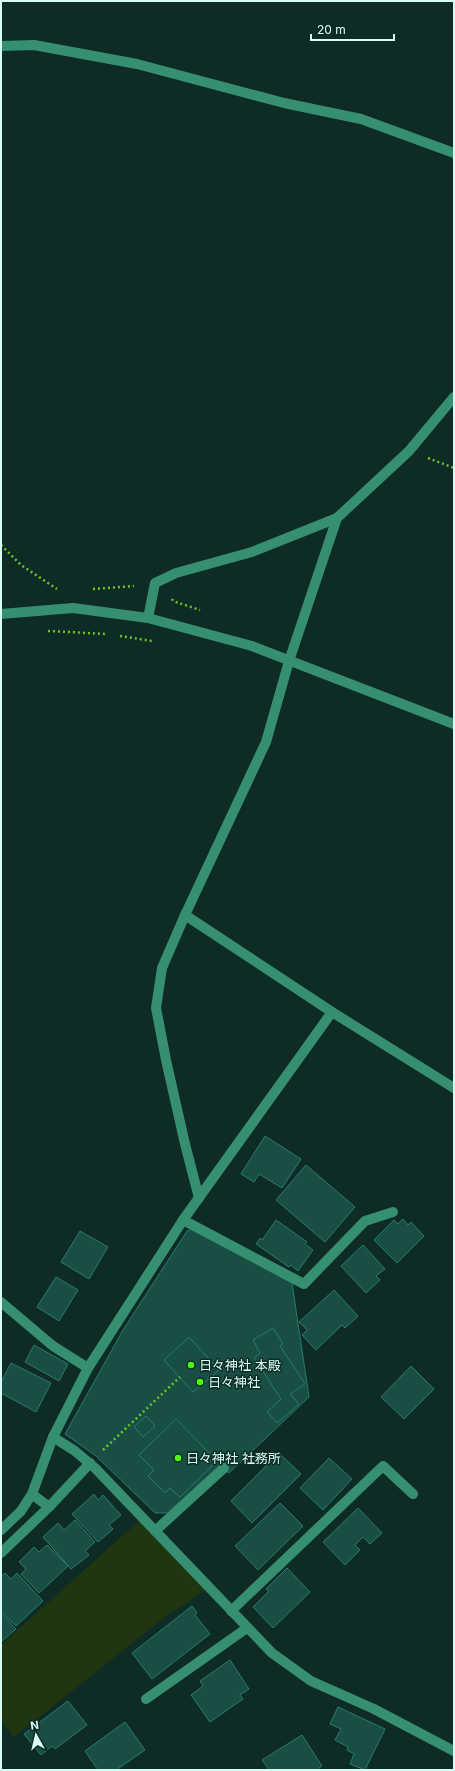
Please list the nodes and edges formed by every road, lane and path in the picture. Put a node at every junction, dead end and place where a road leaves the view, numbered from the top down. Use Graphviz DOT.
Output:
graph roads {
  1 [pos="1,46"];
  2 [pos="454,153"];
  3 [pos="454,397"];
  4 [pos="409,451"];
  5 [pos="454,468"];
  6 [pos="337,518"];
  7 [pos="1,545"];
  8 [pos="137,586"];
  9 [pos="88,589"];
  10 [pos="58,590"];
  11 [pos="1,614"];
  12 [pos="148,618"];
  13 [pos="42,631"];
  14 [pos="109,634"];
  15 [pos="116,635"];
  16 [pos="154,641"];
  17 [pos="289,661"];
  18 [pos="454,724"];
  19 [pos="185,915"];
  20 [pos="332,1012"];
  21 [pos="454,1088"];
  22 [pos="199,1198"];
  23 [pos="393,1212"];
  24 [pos="184,1220"];
  25 [pos="1,1302"];
  26 [pos="88,1368"];
  27 [pos="180,1377"];
  28 [pos="53,1437"];
  29 [pos="101,1452"];
  30 [pos="90,1463"];
  31 [pos="224,1468"];
  32 [pos="32,1494"];
  33 [pos="414,1494"];
  34 [pos="49,1507"];
  35 [pos="1,1530"];
  36 [pos="155,1531"];
  37 [pos="1,1553"];
  38 [pos="231,1611"];
  39 [pos="247,1628"];
  40 [pos="146,1699"];
  41 [pos="454,1751"];
  1 -- 2 [label="street"];
  3 -- 4 [label="street"];
  4 -- 5 [label="path"];
  4 -- 6 [label="street"];
  6 -- 12 [label="street"];
  6 -- 17 [label="street"];
  7 -- 10 [label="path"];
  8 -- 9 [label="path"];
  11 -- 12 [label="street"];
  12 -- 17 [label="street"];
  13 -- 14 [label="path"];
  15 -- 16 [label="path"];
  17 -- 18 [label="street"];
  17 -- 19 [label="street"];
  19 -- 20 [label="street"];
  19 -- 22 [label="street"];
  20 -- 21 [label="street"];
  20 -- 22 [label="street"];
  22 -- 24 [label="street"];
  23 -- 24 [label="street"];
  24 -- 26 [label="street"];
  25 -- 26 [label="street"];
  26 -- 28 [label="street"];
  27 -- 29 [label="path"];
  28 -- 30 [label="street"];
  28 -- 32 [label="street"];
  30 -- 34 [label="street"];
  30 -- 36 [label="street"];
  31 -- 36 [label="street"];
  32 -- 34 [label="street"];
  32 -- 35 [label="street"];
  33 -- 38 [label="street"];
  34 -- 37 [label="street"];
  36 -- 38 [label="street"];
  38 -- 39 [label="street"];
  39 -- 40 [label="street"];
  39 -- 41 [label="street"];
}
